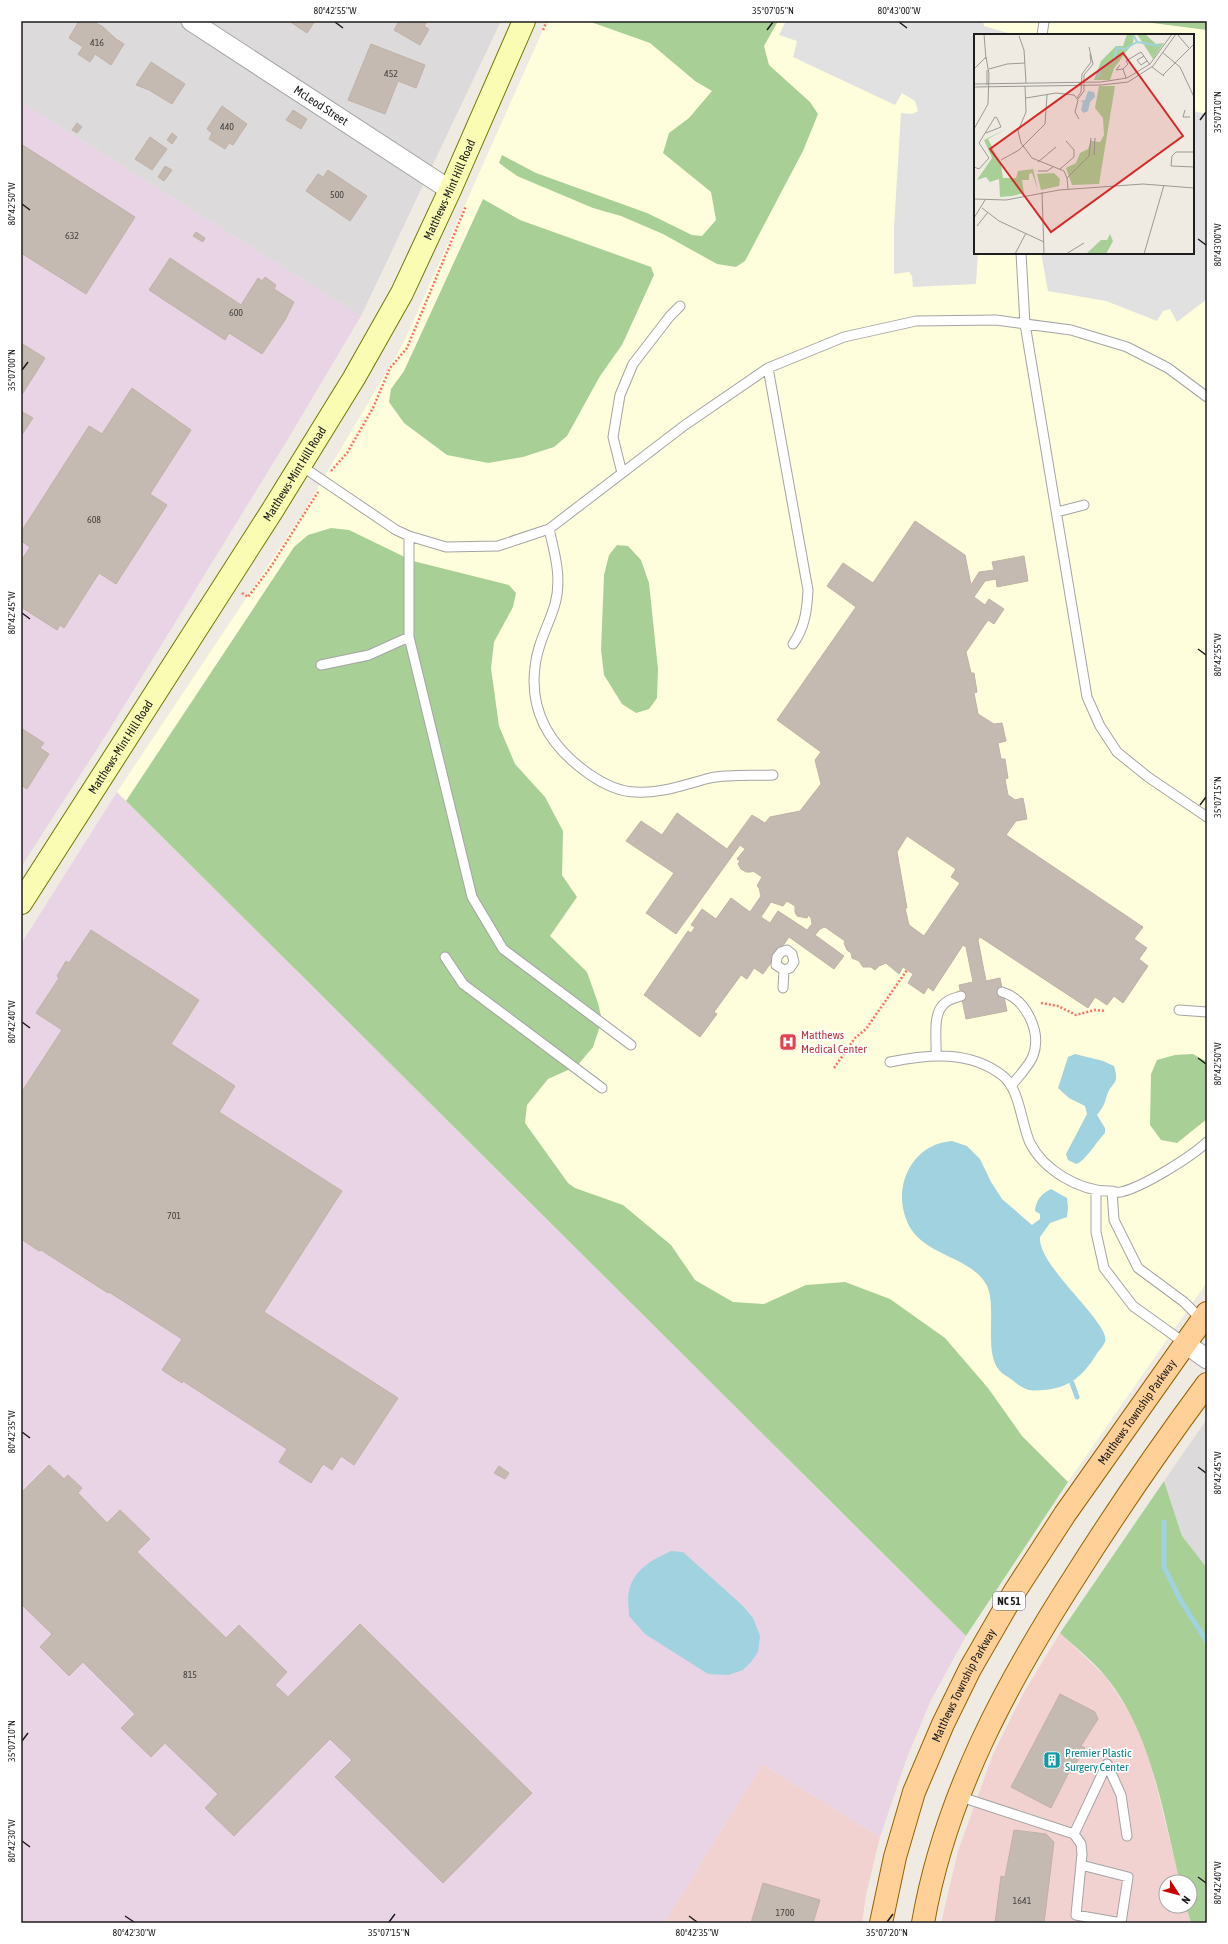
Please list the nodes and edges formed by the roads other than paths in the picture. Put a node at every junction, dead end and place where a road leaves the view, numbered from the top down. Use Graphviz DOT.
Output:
graph roads {
  1 [pos="191,21"];
  2 [pos="524,21"];
  3 [pos="1044,22"];
  4 [pos="1042,34"];
  5 [pos="450,190"];
  6 [pos="1021,254"];
  7 [pos="680,306"];
  8 [pos="1025,324"];
  9 [pos="768,368"];
  10 [pos="1207,397"];
  11 [pos="300,465"];
  12 [pos="622,473"];
  13 [pos="1084,505"];
  14 [pos="1057,512"];
  15 [pos="549,529"];
  16 [pos="409,536"];
  17 [pos="409,637"];
  18 [pos="793,644"];
  19 [pos="321,666"];
  20 [pos="773,775"];
  21 [pos="1207,816"];
  22 [pos="21,903"];
  23 [pos="445,957"];
  24 [pos="784,970"];
  25 [pos="783,988"];
  26 [pos="1002,992"];
  27 [pos="961,996"];
  28 [pos="1179,1010"];
  29 [pos="1207,1012"];
  30 [pos="631,1045"];
  31 [pos="936,1056"];
  32 [pos="890,1062"];
  33 [pos="1011,1086"];
  34 [pos="602,1088"];
  35 [pos="1207,1142"];
  36 [pos="1096,1191"];
  37 [pos="1112,1191"];
  38 [pos="1205,1319"];
  39 [pos="1186,1344"];
  40 [pos="1207,1359"];
  41 [pos="1207,1384"];
  42 [pos="958,1796"];
  43 [pos="1074,1834"];
  44 [pos="1127,1836"];
  45 [pos="1081,1865"];
  46 [pos="881,1923"];
  47 [pos="924,1923"];
  48 [pos="1121,1923"];
  1 -- 5 [label="street, McLeod Street"];
  2 -- 5 [label="main road, Matthews-Mint Hill Road"];
  3 -- 4 [label="lane"];
  5 -- 11 [label="main road, Matthews-Mint Hill Road"];
  6 -- 8 [label="lane"];
  7 -- 12 [label="lane"];
  8 -- 9 [label="lane"];
  8 -- 10 [label="lane"];
  8 -- 14 [label="lane"];
  9 -- 12 [label="lane"];
  9 -- 18 [label="lane"];
  11 -- 16 [label="lane"];
  11 -- 22 [label="main road, Matthews-Mint Hill Road"];
  12 -- 15 [label="lane"];
  13 -- 14 [label="lane"];
  14 -- 21 [label="lane"];
  15 -- 16 [label="lane"];
  15 -- 20 [label="lane"];
  16 -- 17 [label="lane"];
  17 -- 19 [label="lane"];
  17 -- 30 [label="lane"];
  23 -- 34 [label="lane"];
  24 -- 25 [label="lane"];
  26 -- 33 [label="lane"];
  27 -- 31 [label="lane"];
  28 -- 29 [label="lane"];
  31 -- 32 [label="lane"];
  31 -- 33 [label="lane"];
  33 -- 36 [label="lane"];
  35 -- 37 [label="lane"];
  36 -- 37 [label="lane"];
  36 -- 39 [label="lane"];
  37 -- 38 [label="lane"];
  38 -- 39 [label="main road, Matthews Township Parkway / NC 51"];
  39 -- 40 [label="street"];
  39 -- 46 [label="main road, Matthews Township Parkway / NC 51"];
  41 -- 42 [label="main road"];
  42 -- 43 [label="lane"];
  42 -- 47 [label="main road"];
  43 -- 44 [label="lane"];
  43 -- 45 [label="lane"];
  45 -- 48 [label="lane"];
  45 -- 48 [label="lane"];
}
